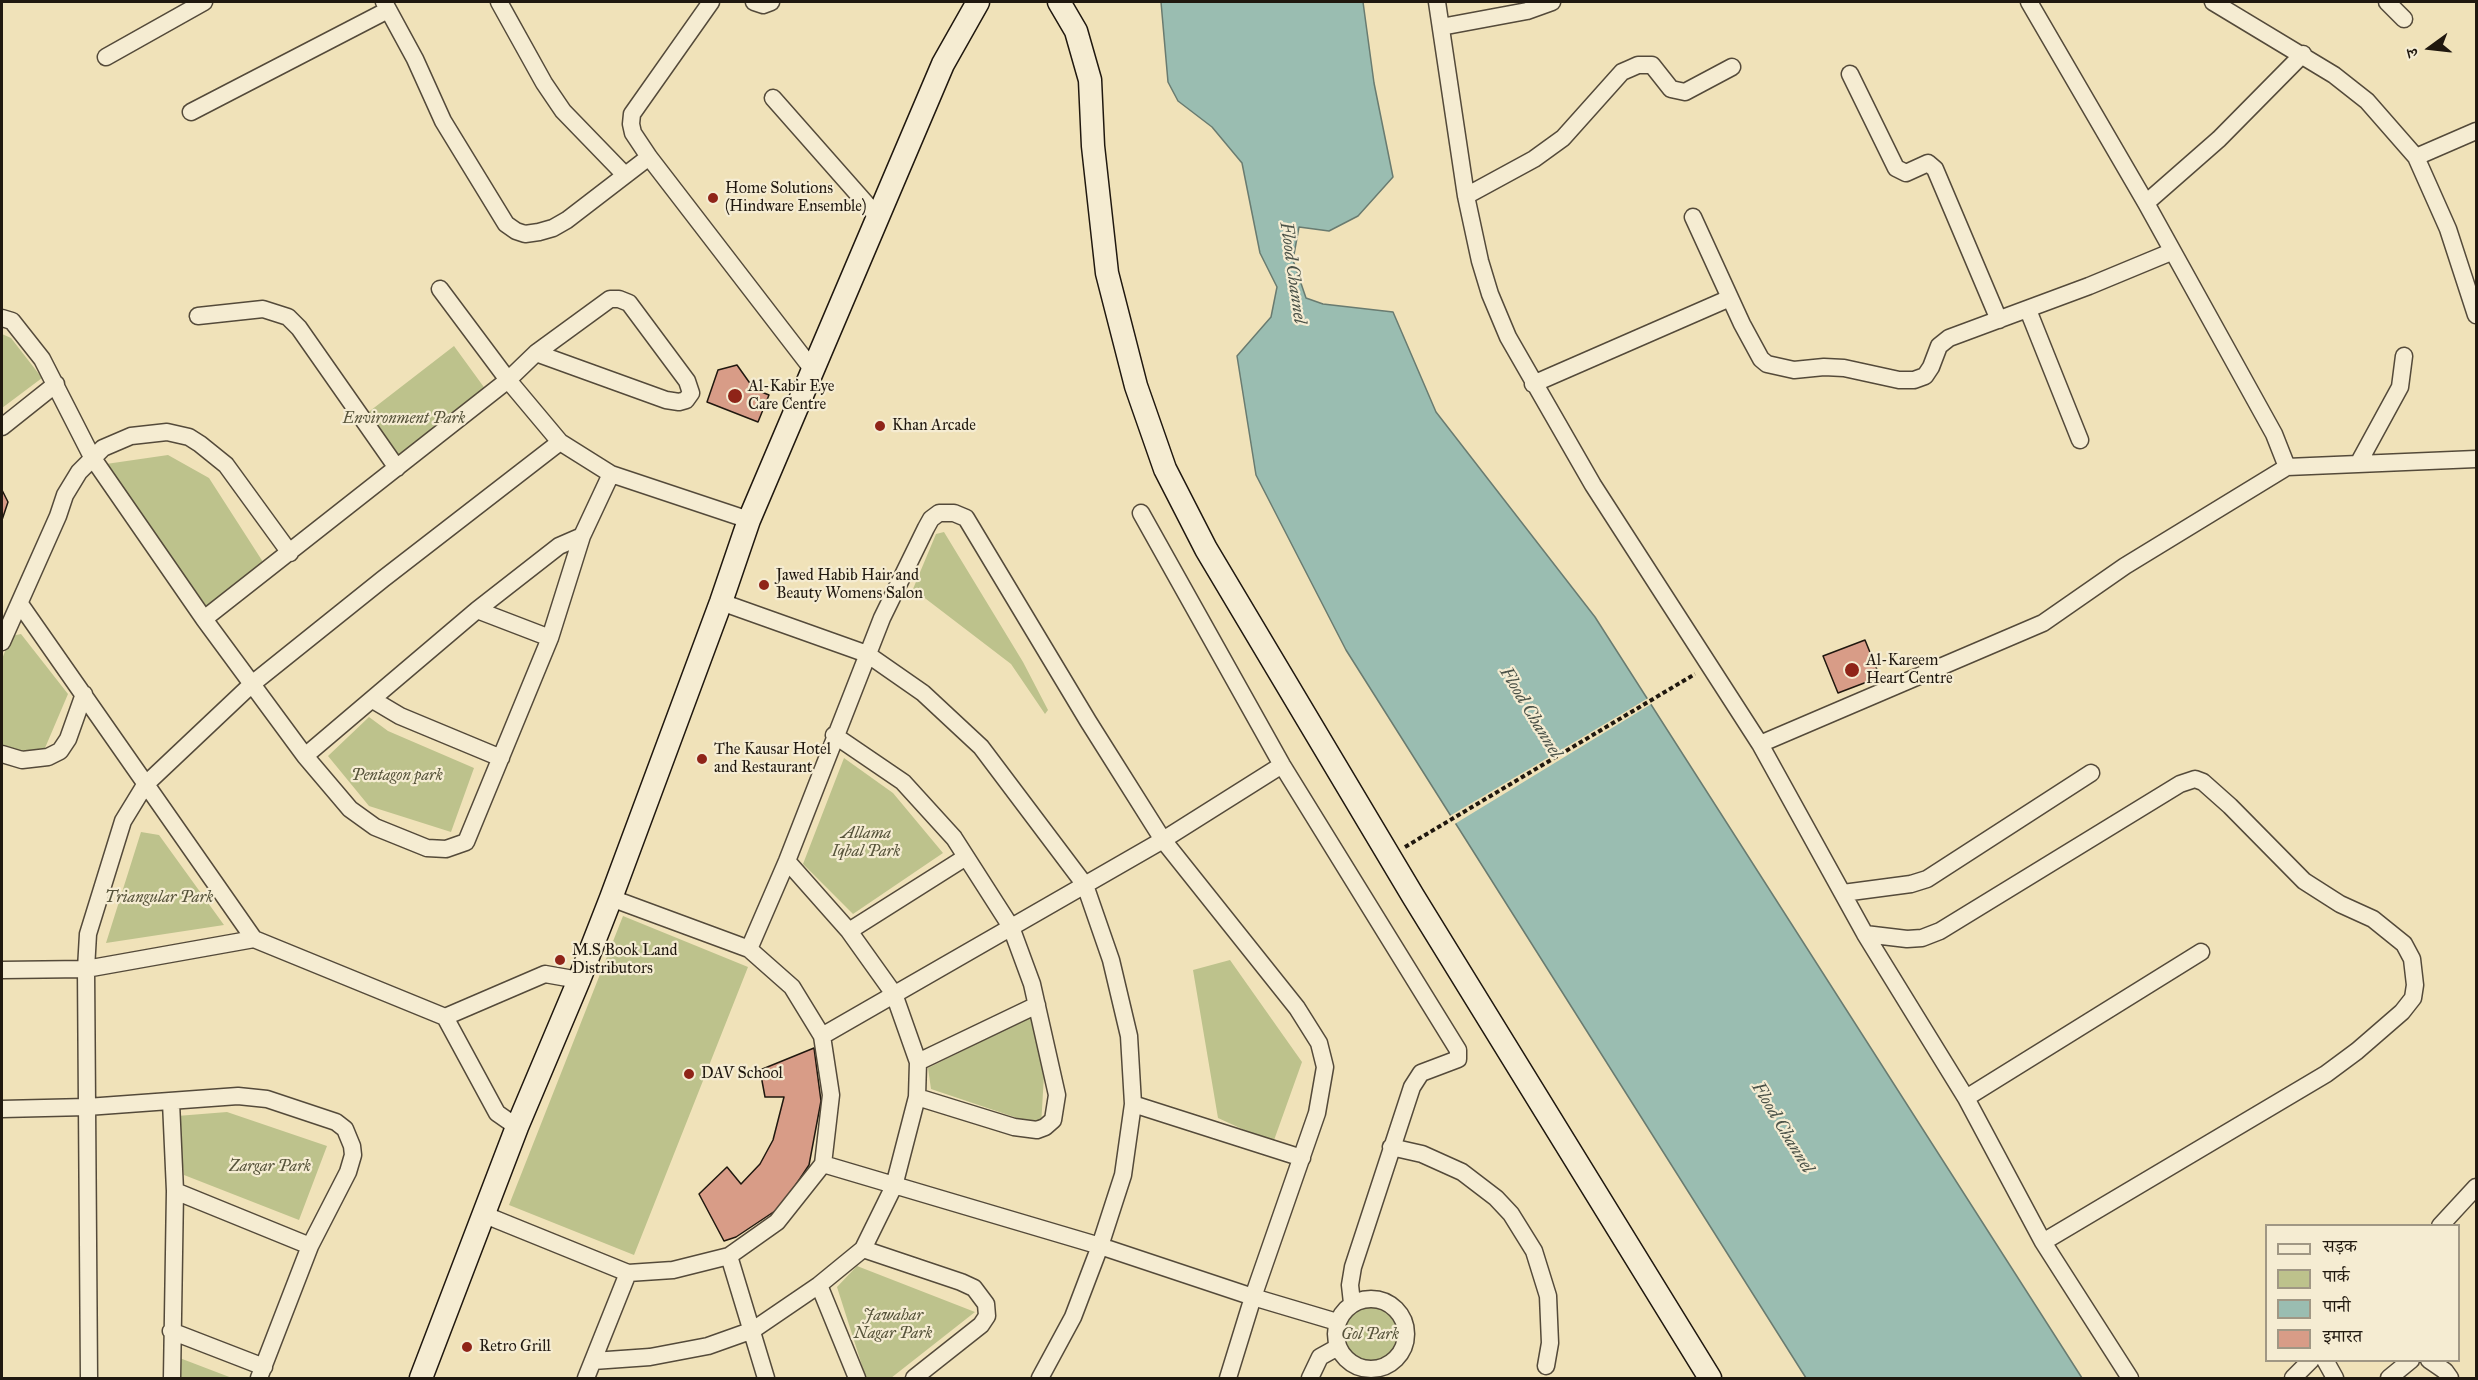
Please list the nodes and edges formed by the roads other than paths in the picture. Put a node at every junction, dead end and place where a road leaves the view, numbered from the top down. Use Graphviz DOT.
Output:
graph roads {
  1 [pos="204,2"];
  2 [pos="499,2"];
  3 [pos="711,2"];
  4 [pos="754,2"];
  5 [pos="771,2"];
  6 [pos="978,2"];
  7 [pos="1059,2"];
  8 [pos="1437,2"];
  9 [pos="1552,2"];
  10 [pos="2029,2"];
  11 [pos="2213,2"];
  12 [pos="2387,2"];
  13 [pos="386,6"];
  14 [pos="2404,19"];
  15 [pos="1441,27"];
  16 [pos="2303,54"];
  17 [pos="106,57"];
  18 [pos="1732,67"];
  19 [pos="1850,74"];
  20 [pos="773,98"];
  21 [pos="191,112"];
  22 [pos="2476,131"];
  23 [pos="2416,157"];
  24 [pos="649,158"];
  25 [pos="625,175"];
  26 [pos="1466,196"];
  27 [pos="2146,203"];
  28 [pos="878,217"];
  29 [pos="1693,217"];
  30 [pos="2171,252"];
  31 [pos="440,289"];
  32 [pos="1730,298"];
  33 [pos="2028,310"];
  34 [pos="2476,315"];
  35 [pos="198,316"];
  36 [pos="2,318"];
  37 [pos="1999,320"];
  38 [pos="536,353"];
  39 [pos="2404,356"];
  40 [pos="813,370"];
  41 [pos="508,380"];
  42 [pos="57,384"];
  43 [pos="1533,384"];
  44 [pos="2,427"];
  45 [pos="2080,441"];
  46 [pos="560,442"];
  47 [pos="92,457"];
  48 [pos="2476,459"];
  49 [pos="2358,464"];
  50 [pos="2288,466"];
  51 [pos="397,468"];
  52 [pos="611,474"];
  53 [pos="1141,513"];
  54 [pos="749,520"];
  55 [pos="582,536"];
  56 [pos="290,553"];
  57 [pos="721,602"];
  58 [pos="20,604"];
  59 [pos="477,610"];
  60 [pos="204,619"];
  61 [pos="550,638"];
  62 [pos="2,642"];
  63 [pos="867,654"];
  64 [pos="252,684"];
  65 [pos="84,694"];
  66 [pos="373,700"];
  67 [pos="834,735"];
  68 [pos="1760,744"];
  69 [pos="2,754"];
  70 [pos="305,756"];
  71 [pos="501,758"];
  72 [pos="1282,765"];
  73 [pos="2091,773"];
  74 [pos="146,785"];
  75 [pos="1163,840"];
  76 [pos="966,857"];
  77 [pos="787,861"];
  78 [pos="1085,885"];
  79 [pos="1843,893"];
  80 [pos="611,898"];
  81 [pos="1011,927"];
  82 [pos="849,930"];
  83 [pos="1865,934"];
  84 [pos="254,939"];
  85 [pos="749,948"];
  86 [pos="2201,952"];
  87 [pos="86,969"];
  88 [pos="2,970"];
  89 [pos="579,980"];
  90 [pos="894,994"];
  91 [pos="1037,1005"];
  92 [pos="445,1017"];
  93 [pos="822,1036"];
  94 [pos="918,1062"];
  95 [pos="917,1097"];
  96 [pos="1966,1098"];
  97 [pos="171,1102"];
  98 [pos="1133,1104"];
  99 [pos="87,1107"];
  100 [pos="2,1109"];
  101 [pos="517,1127"];
  102 [pos="1391,1147"];
  103 [pos="1302,1158"];
  104 [pos="823,1164"];
  105 [pos="894,1186"];
  106 [pos="2476,1187"];
  107 [pos="175,1191"];
  108 [pos="484,1215"];
  109 [pos="2442,1224"];
  110 [pos="2043,1242"];
  111 [pos="310,1246"];
  112 [pos="1100,1246"];
  113 [pos="863,1249"];
  114 [pos="729,1256"];
  115 [pos="628,1273"];
  116 [pos="819,1285"];
  117 [pos="1253,1297"];
  118 [pos="1352,1304"];
  119 [pos="1337,1322"];
  120 [pos="753,1330"];
  121 [pos="171,1331"];
  122 [pos="1338,1347"];
  123 [pos="593,1361"];
  124 [pos="2309,1362"];
  125 [pos="2326,1362"];
  126 [pos="2409,1362"];
  127 [pos="2432,1362"];
  128 [pos="1546,1366"];
  129 [pos="262,1373"];
  130 [pos="89,1378"];
  131 [pos="172,1378"];
  132 [pos="421,1378"];
  133 [pos="586,1378"];
  134 [pos="766,1378"];
  135 [pos="857,1378"];
  136 [pos="915,1378"];
  137 [pos="1040,1378"];
  138 [pos="1228,1378"];
  139 [pos="1310,1378"];
  140 [pos="1710,1378"];
  141 [pos="2130,1378"];
  142 [pos="2293,1378"];
  143 [pos="2336,1378"];
  144 [pos="2389,1378"];
  145 [pos="2450,1378"];
  1 -- 17 [label="street"];
  2 -- 25 [label="street"];
  3 -- 24 [label="street"];
  4 -- 5 [label="street"];
  6 -- 28 [label="main road"];
  7 -- 140 [label="main road"];
  8 -- 15 [label="street"];
  9 -- 15 [label="street"];
  10 -- 27 [label="street"];
  11 -- 16 [label="street"];
  12 -- 14 [label="street"];
  13 -- 21 [label="street"];
  13 -- 25 [label="street"];
  15 -- 26 [label="street"];
  16 -- 23 [label="street"];
  16 -- 27 [label="street"];
  18 -- 26 [label="street"];
  19 -- 37 [label="street"];
  20 -- 28 [label="street"];
  22 -- 23 [label="street"];
  23 -- 34 [label="street"];
  24 -- 25 [label="street"];
  24 -- 40 [label="street"];
  26 -- 43 [label="street"];
  27 -- 30 [label="street"];
  28 -- 40 [label="main road"];
  29 -- 32 [label="street"];
  30 -- 33 [label="street"];
  30 -- 50 [label="street"];
  31 -- 41 [label="street"];
  32 -- 37 [label="street"];
  32 -- 43 [label="street"];
  33 -- 37 [label="street"];
  33 -- 45 [label="street"];
  35 -- 51 [label="street"];
  36 -- 42 [label="street"];
  38 -- 38 [label="street"];
  38 -- 41 [label="street"];
  39 -- 49 [label="street"];
  40 -- 54 [label="main road"];
  41 -- 46 [label="street"];
  41 -- 51 [label="street"];
  42 -- 44 [label="street"];
  42 -- 47 [label="street"];
  43 -- 68 [label="street"];
  46 -- 52 [label="street"];
  46 -- 64 [label="street"];
  47 -- 56 [label="street"];
  47 -- 58 [label="street"];
  47 -- 60 [label="street"];
  48 -- 49 [label="street"];
  49 -- 50 [label="street"];
  50 -- 68 [label="street"];
  51 -- 56 [label="street"];
  52 -- 54 [label="street"];
  52 -- 55 [label="street"];
  53 -- 72 [label="street"];
  54 -- 57 [label="main road"];
  55 -- 59 [label="street"];
  55 -- 61 [label="street"];
  56 -- 60 [label="street"];
  57 -- 63 [label="street"];
  57 -- 80 [label="main road"];
  58 -- 62 [label="street"];
  58 -- 65 [label="street"];
  59 -- 61 [label="street"];
  59 -- 66 [label="street"];
  60 -- 64 [label="street"];
  61 -- 71 [label="street"];
  63 -- 67 [label="street"];
  63 -- 75 [label="street"];
  63 -- 78 [label="street"];
  64 -- 70 [label="street"];
  64 -- 74 [label="street"];
  65 -- 69 [label="street"];
  65 -- 74 [label="street"];
  66 -- 70 [label="street"];
  66 -- 71 [label="street"];
  67 -- 76 [label="street"];
  67 -- 77 [label="street"];
  68 -- 79 [label="street"];
  70 -- 71 [label="street"];
  72 -- 75 [label="street"];
  72 -- 102 [label="street"];
  73 -- 79 [label="street"];
  74 -- 84 [label="street"];
  74 -- 87 [label="street"];
  75 -- 78 [label="street"];
  75 -- 103 [label="street"];
  76 -- 81 [label="street"];
  76 -- 82 [label="street"];
  77 -- 82 [label="street"];
  77 -- 85 [label="street"];
  78 -- 81 [label="street"];
  78 -- 98 [label="street"];
  79 -- 83 [label="street"];
  80 -- 85 [label="street"];
  80 -- 89 [label="main road"];
  81 -- 90 [label="street"];
  81 -- 91 [label="street"];
  82 -- 90 [label="street"];
  83 -- 96 [label="street"];
  83 -- 110 [label="street"];
  84 -- 87 [label="street"];
  84 -- 92 [label="street"];
  85 -- 93 [label="street"];
  86 -- 96 [label="street"];
  87 -- 88 [label="street"];
  87 -- 99 [label="street"];
  89 -- 92 [label="street"];
  89 -- 101 [label="main road"];
  90 -- 93 [label="street"];
  90 -- 94 [label="street"];
  91 -- 94 [label="street"];
  91 -- 95 [label="street"];
  92 -- 101 [label="street"];
  93 -- 104 [label="street"];
  94 -- 95 [label="street"];
  95 -- 105 [label="street"];
  96 -- 110 [label="street"];
  97 -- 99 [label="street"];
  97 -- 107 [label="street"];
  97 -- 111 [label="street"];
  98 -- 103 [label="street"];
  98 -- 112 [label="street"];
  99 -- 100 [label="street"];
  99 -- 130 [label="street"];
  101 -- 108 [label="main road"];
  102 -- 118 [label="street"];
  102 -- 128 [label="street"];
  103 -- 117 [label="street"];
  104 -- 105 [label="street"];
  104 -- 114 [label="street"];
  105 -- 112 [label="street"];
  105 -- 113 [label="street"];
  106 -- 109 [label="street"];
  107 -- 111 [label="street"];
  107 -- 121 [label="street"];
  108 -- 115 [label="street"];
  108 -- 132 [label="main road"];
  110 -- 141 [label="street"];
  111 -- 129 [label="street"];
  112 -- 117 [label="street"];
  112 -- 137 [label="street"];
  113 -- 116 [label="street"];
  113 -- 136 [label="street"];
  114 -- 115 [label="street"];
  114 -- 120 [label="street"];
  115 -- 123 [label="street"];
  116 -- 120 [label="street"];
  116 -- 135 [label="street"];
  117 -- 119 [label="street"];
  117 -- 138 [label="street"];
  118 -- 119 [label="street"];
  118 -- 122 [label="street"];
  119 -- 122 [label="street"];
  120 -- 123 [label="street"];
  120 -- 134 [label="street"];
  121 -- 129 [label="street"];
  121 -- 131 [label="street"];
  122 -- 139 [label="street"];
  123 -- 133 [label="street"];
  124 -- 142 [label="street"];
  125 -- 143 [label="street"];
  126 -- 144 [label="street"];
  127 -- 145 [label="street"];
}
